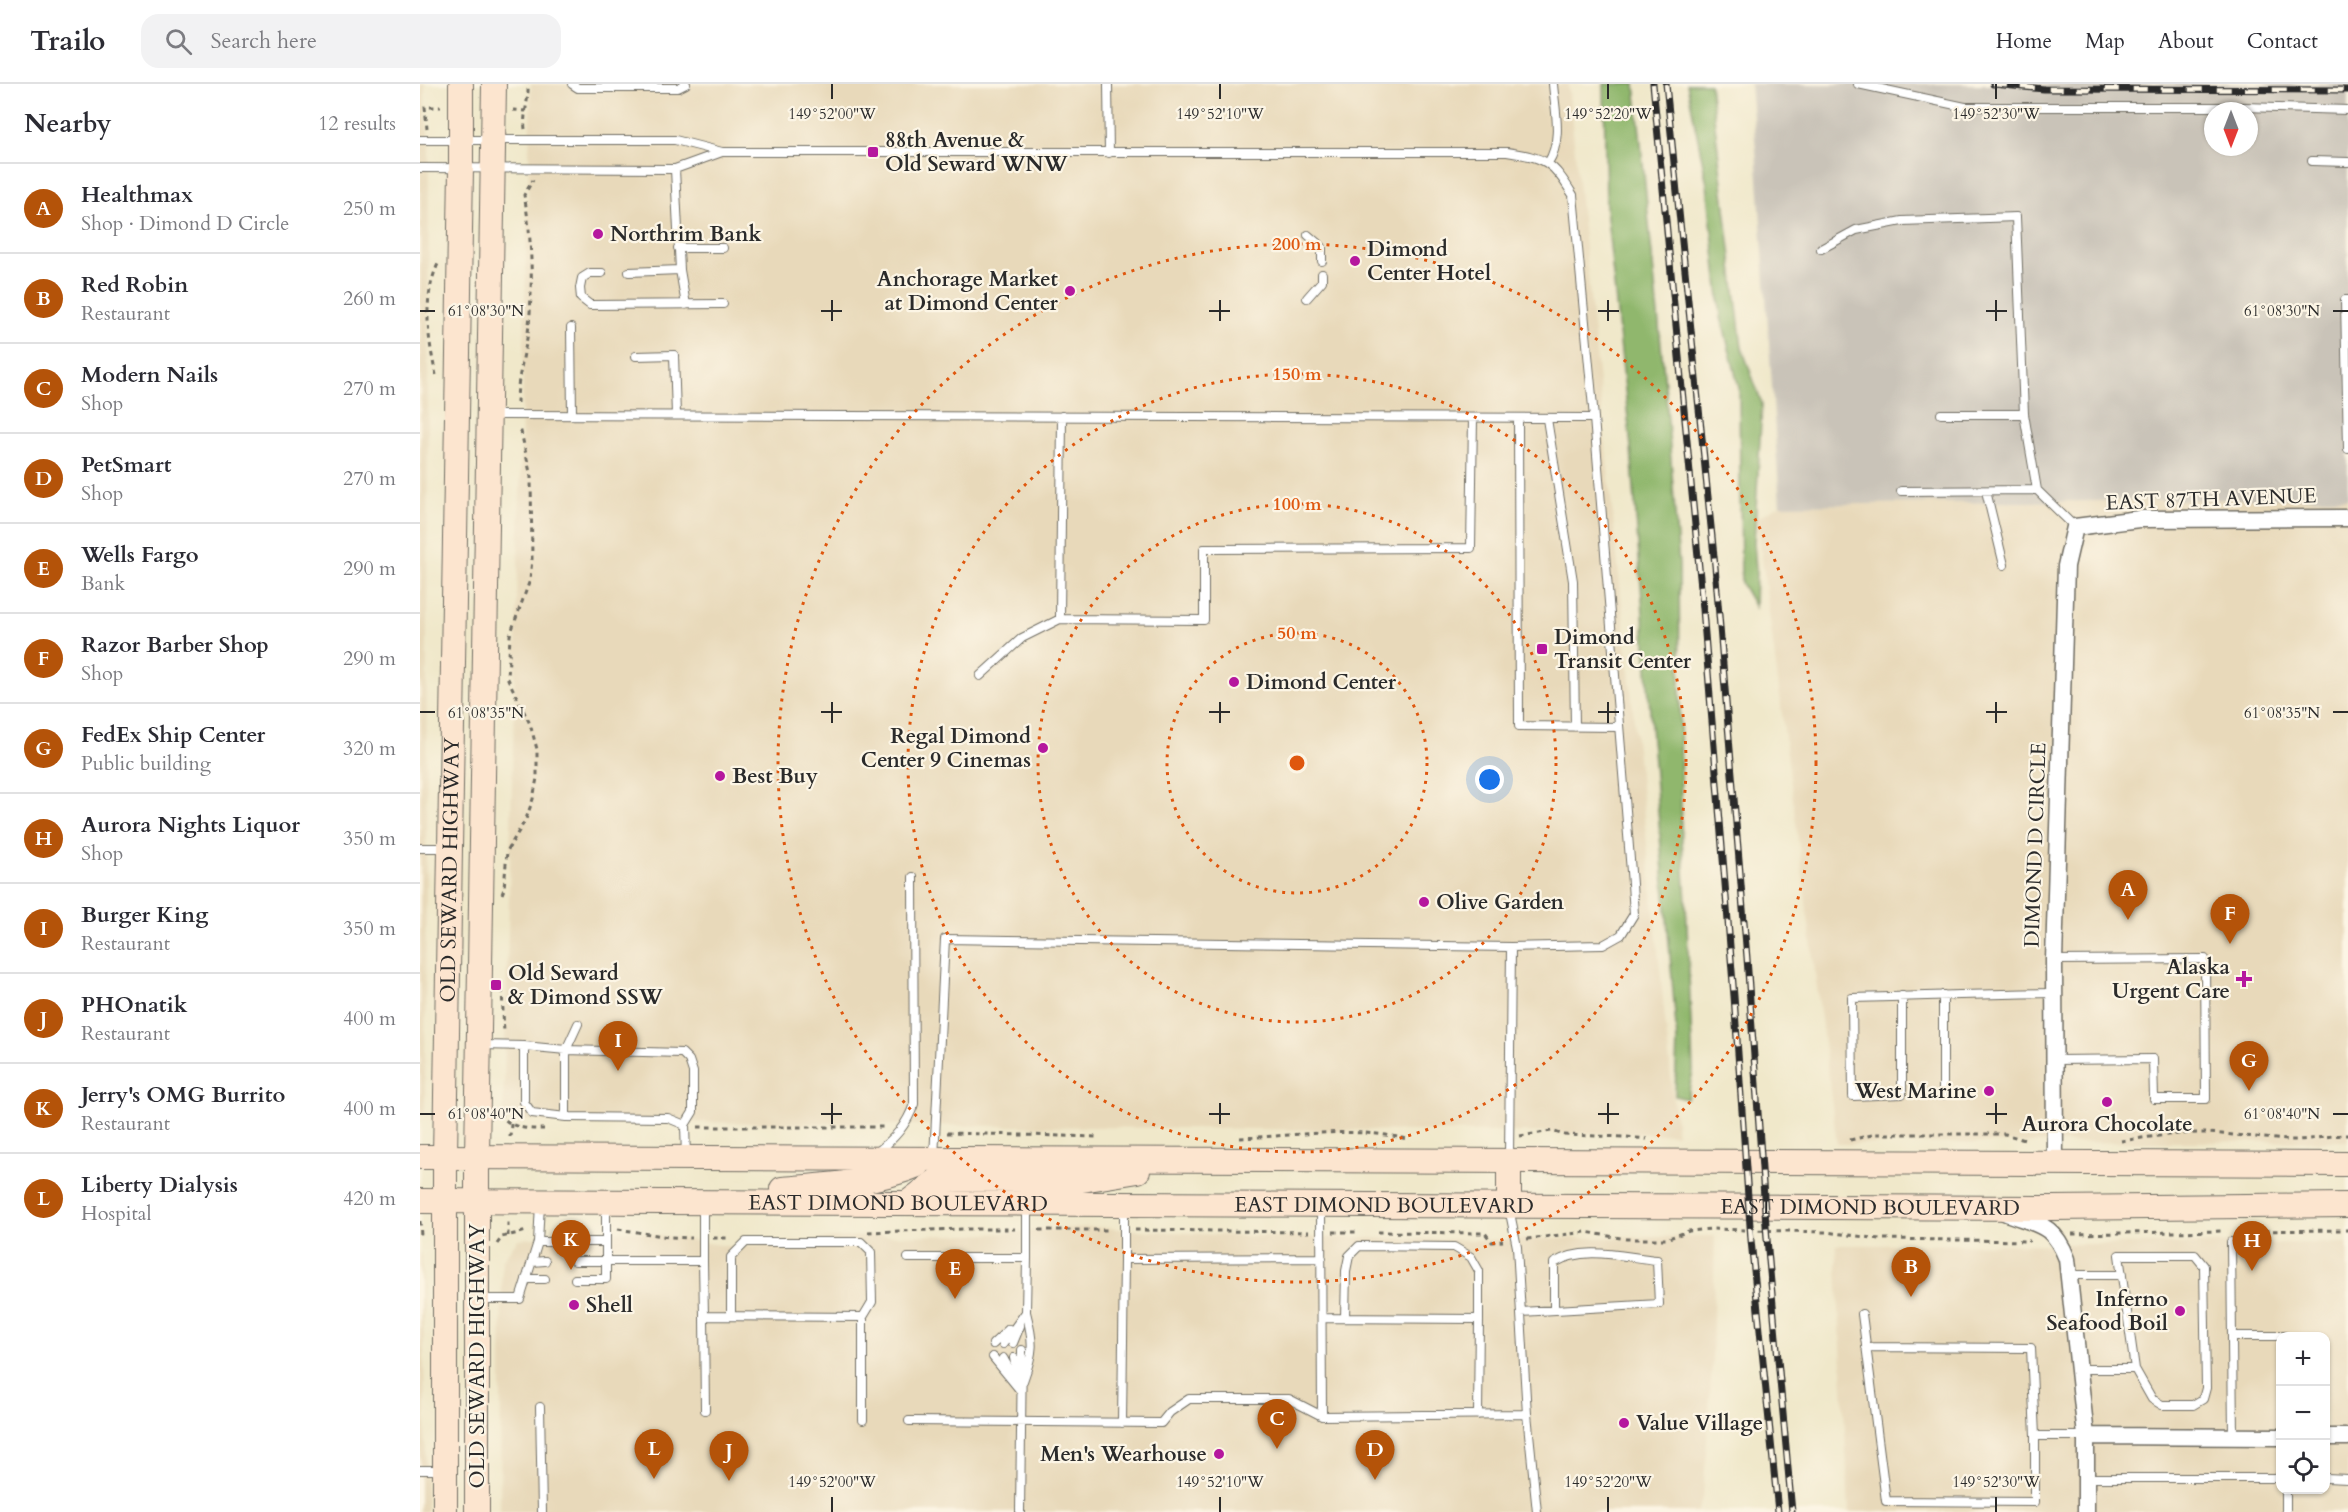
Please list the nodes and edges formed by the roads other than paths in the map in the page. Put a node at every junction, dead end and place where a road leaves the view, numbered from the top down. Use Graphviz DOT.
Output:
graph roads {
  1 [pos="461,84"];
  2 [pos="494,84"];
  3 [pos="572,84"];
  4 [pos="686,84"];
  5 [pos="1108,84"];
  6 [pos="1553,84"];
  7 [pos="1858,84"];
  8 [pos="2348,110"];
  9 [pos="461,139"];
  10 [pos="494,139"];
  11 [pos="420,140"];
  12 [pos="722,152"];
  13 [pos="1109,153"];
  14 [pos="2312,161"];
  15 [pos="2348,162"];
  16 [pos="1548,163"];
  17 [pos="420,168"];
  18 [pos="461,168"];
  19 [pos="494,169"];
  20 [pos="675,169"];
  21 [pos="1308,235"];
  22 [pos="678,248"];
  23 [pos="723,248"];
  24 [pos="1821,249"];
  25 [pos="1322,261"];
  26 [pos="680,270"];
  27 [pos="629,272"];
  28 [pos="602,273"];
  29 [pos="1322,274"];
  30 [pos="1307,298"];
  31 [pos="2348,300"];
  32 [pos="686,304"];
  33 [pos="723,304"];
  34 [pos="571,328"];
  35 [pos="636,356"];
  36 [pos="1941,414"];
  37 [pos="2024,414"];
  38 [pos="490,415"];
  39 [pos="572,415"];
  40 [pos="676,415"];
  41 [pos="1062,416"];
  42 [pos="1473,418"];
  43 [pos="1518,418"];
  44 [pos="1594,418"];
  45 [pos="1547,419"];
  46 [pos="2348,449"];
  47 [pos="456,486"];
  48 [pos="2037,490"];
  49 [pos="1901,491"];
  50 [pos="1986,491"];
  51 [pos="2348,518"];
  52 [pos="2075,527"];
  53 [pos="2004,565"];
  54 [pos="1060,619"];
  55 [pos="486,653"];
  56 [pos="980,676"];
  57 [pos="1575,727"];
  58 [pos="1619,728"];
  59 [pos="420,848"];
  60 [pos="450,848"];
  61 [pos="913,877"];
  62 [pos="1511,947"];
  63 [pos="2054,960"];
  64 [pos="2054,993"];
  65 [pos="1943,995"];
  66 [pos="1902,996"];
  67 [pos="578,1024"];
  68 [pos="479,1045"];
  69 [pos="524,1046"];
  70 [pos="566,1050"];
  71 [pos="2055,1060"];
  72 [pos="1943,1095"];
  73 [pos="566,1117"];
  74 [pos="685,1125"];
  75 [pos="1509,1150"];
  76 [pos="2055,1153"];
  77 [pos="477,1156"];
  78 [pos="420,1157"];
  79 [pos="445,1157"];
  80 [pos="686,1157"];
  81 [pos="868,1159"];
  82 [pos="934,1159"];
  83 [pos="1181,1160"];
  84 [pos="2348,1164"];
  85 [pos="420,1200"];
  86 [pos="445,1201"];
  87 [pos="477,1201"];
  88 [pos="540,1201"];
  89 [pos="606,1202"];
  90 [pos="679,1202"];
  91 [pos="703,1203"];
  92 [pos="907,1203"];
  93 [pos="1027,1204"];
  94 [pos="1124,1204"];
  95 [pos="1321,1205"];
  96 [pos="2348,1205"];
  97 [pos="1509,1206"];
  98 [pos="1989,1207"];
  99 [pos="538,1242"];
  100 [pos="606,1242"];
  101 [pos="2231,1242"];
  102 [pos="908,1258"];
  103 [pos="1027,1258"];
  104 [pos="1322,1258"];
  105 [pos="1124,1259"];
  106 [pos="545,1261"];
  107 [pos="576,1261"];
  108 [pos="606,1261"];
  109 [pos="703,1261"];
  110 [pos="532,1262"];
  111 [pos="2068,1275"];
  112 [pos="2122,1275"];
  113 [pos="576,1279"];
  114 [pos="526,1280"];
  115 [pos="545,1280"];
  116 [pos="477,1299"];
  117 [pos="1554,1310"];
  118 [pos="1026,1312"];
  119 [pos="1521,1312"];
  120 [pos="1862,1314"];
  121 [pos="704,1316"];
  122 [pos="731,1316"];
  123 [pos="863,1317"];
  124 [pos="1322,1318"];
  125 [pos="1345,1318"];
  126 [pos="1479,1319"];
  127 [pos="2232,1335"];
  128 [pos="1022,1336"];
  129 [pos="2276,1336"];
  130 [pos="1013,1343"];
  131 [pos="998,1344"];
  132 [pos="1866,1347"];
  133 [pos="1022,1350"];
  134 [pos="993,1357"];
  135 [pos="1003,1358"];
  136 [pos="1014,1358"];
  137 [pos="2079,1369"];
  138 [pos="2135,1369"];
  139 [pos="1020,1390"];
  140 [pos="540,1407"];
  141 [pos="445,1409"];
  142 [pos="705,1410"];
  143 [pos="1527,1414"];
  144 [pos="1478,1415"];
  145 [pos="1322,1416"];
  146 [pos="863,1420"];
  147 [pos="909,1421"];
  148 [pos="1020,1422"];
  149 [pos="1122,1423"];
  150 [pos="2035,1436"];
  151 [pos="2086,1436"];
  152 [pos="2233,1437"];
  153 [pos="2276,1437"];
  154 [pos="2330,1437"];
  155 [pos="2348,1437"];
  156 [pos="420,1470"];
  157 [pos="445,1470"];
  158 [pos="2086,1478"];
  159 [pos="2276,1478"];
  160 [pos="2330,1478"];
  161 [pos="2348,1479"];
  162 [pos="2286,1494"];
  163 [pos="445,1512"];
  164 [pos="462,1512"];
  165 [pos="477,1512"];
  166 [pos="542,1512"];
  167 [pos="1020,1512"];
  168 [pos="1537,1512"];
  169 [pos="2086,1512"];
  170 [pos="2286,1512"];
  1 -- 9 [label="main road, OLD SEWARD HIGHWAY"];
  2 -- 10 [label="main road, OLD SEWARD HIGHWAY"];
  3 -- 4 [label="lane"];
  5 -- 13 [label="lane"];
  6 -- 16 [label="lane"];
  7 -- 8 [label="lane"];
  9 -- 10 [label="lane"];
  9 -- 11 [label="lane"];
  9 -- 18 [label="main road, OLD SEWARD HIGHWAY"];
  10 -- 12 [label="lane"];
  10 -- 19 [label="main road, OLD SEWARD HIGHWAY"];
  12 -- 13 [label="lane"];
  12 -- 20 [label="lane"];
  13 -- 16 [label="lane"];
  14 -- 15 [label="lane"];
  16 -- 44 [label="lane"];
  17 -- 18 [label="lane"];
  18 -- 19 [label="lane"];
  18 -- 47 [label="main road, OLD SEWARD HIGHWAY"];
  19 -- 20 [label="lane"];
  19 -- 38 [label="main road, OLD SEWARD HIGHWAY"];
  20 -- 22 [label="lane"];
  21 -- 25 [label="lane"];
  22 -- 23 [label="lane"];
  22 -- 26 [label="lane"];
  24 -- 37 [label="lane"];
  26 -- 27 [label="lane"];
  26 -- 32 [label="lane"];
  28 -- 32 [label="lane"];
  29 -- 30 [label="lane"];
  31 -- 46 [label="lane"];
  32 -- 33 [label="lane"];
  34 -- 39 [label="lane"];
  35 -- 40 [label="lane"];
  36 -- 37 [label="lane"];
  37 -- 48 [label="lane"];
  38 -- 39 [label="lane"];
  38 -- 55 [label="main road, OLD SEWARD HIGHWAY"];
  39 -- 40 [label="lane"];
  40 -- 41 [label="lane"];
  41 -- 42 [label="lane"];
  41 -- 54 [label="lane"];
  42 -- 43 [label="lane"];
  42 -- 54 [label="lane"];
  43 -- 45 [label="lane"];
  43 -- 57 [label="lane"];
  44 -- 45 [label="lane"];
  44 -- 58 [label="lane"];
  45 -- 57 [label="lane"];
  47 -- 55 [label="main road"];
  47 -- 60 [label="main road, OLD SEWARD HIGHWAY"];
  48 -- 50 [label="lane"];
  48 -- 52 [label="lane"];
  49 -- 50 [label="lane"];
  50 -- 53 [label="lane"];
  51 -- 52 [label="street, EAST 87TH AVENUE"];
  52 -- 63 [label="street, DIMOND D CIRCLE"];
  54 -- 56 [label="lane"];
  55 -- 68 [label="main road, OLD SEWARD HIGHWAY"];
  57 -- 58 [label="lane"];
  58 -- 62 [label="lane"];
  59 -- 60 [label="lane"];
  60 -- 79 [label="main road, OLD SEWARD HIGHWAY"];
  61 -- 81 [label="lane"];
  62 -- 75 [label="lane"];
  62 -- 82 [label="lane"];
  63 -- 64 [label="street, DIMOND D CIRCLE"];
  63 -- 71 [label="lane"];
  64 -- 65 [label="lane"];
  64 -- 71 [label="street, DIMOND D CIRCLE"];
  65 -- 66 [label="lane"];
  65 -- 72 [label="lane"];
  66 -- 66 [label="lane"];
  67 -- 70 [label="lane"];
  68 -- 69 [label="lane"];
  68 -- 77 [label="main road, OLD SEWARD HIGHWAY"];
  69 -- 70 [label="lane"];
  69 -- 73 [label="lane"];
  70 -- 73 [label="lane"];
  70 -- 74 [label="lane"];
  71 -- 76 [label="street, DIMOND D CIRCLE"];
  73 -- 74 [label="lane"];
  74 -- 80 [label="lane"];
  75 -- 76 [label="main road, EAST DIMOND BOULEVARD"];
  75 -- 83 [label="main road, EAST DIMOND BOULEVARD"];
  75 -- 97 [label="main road"];
  76 -- 84 [label="main road, EAST DIMOND BOULEVARD"];
  77 -- 79 [label="main road, EAST DIMOND BOULEVARD"];
  77 -- 80 [label="main road, EAST DIMOND BOULEVARD"];
  77 -- 87 [label="main road, OLD SEWARD HIGHWAY"];
  78 -- 79 [label="main road, EAST DIMOND BOULEVARD"];
  79 -- 86 [label="main road, OLD SEWARD HIGHWAY"];
  80 -- 81 [label="main road, EAST DIMOND BOULEVARD"];
  81 -- 82 [label="main road, EAST DIMOND BOULEVARD"];
  82 -- 83 [label="main road, EAST DIMOND BOULEVARD"];
  82 -- 90 [label="main road"];
  83 -- 92 [label="main road"];
  85 -- 86 [label="main road, EAST DIMOND BOULEVARD"];
  86 -- 87 [label="main road, EAST DIMOND BOULEVARD"];
  86 -- 141 [label="main road, OLD SEWARD HIGHWAY"];
  87 -- 88 [label="main road, EAST DIMOND BOULEVARD"];
  87 -- 116 [label="main road, OLD SEWARD HIGHWAY"];
  88 -- 89 [label="main road, EAST DIMOND BOULEVARD"];
  88 -- 99 [label="lane"];
  89 -- 90 [label="main road, EAST DIMOND BOULEVARD"];
  89 -- 100 [label="lane"];
  90 -- 91 [label="main road, EAST DIMOND BOULEVARD"];
  91 -- 92 [label="main road, EAST DIMOND BOULEVARD"];
  91 -- 109 [label="lane"];
  92 -- 93 [label="main road, EAST DIMOND BOULEVARD"];
  93 -- 94 [label="main road, EAST DIMOND BOULEVARD"];
  93 -- 103 [label="lane"];
  94 -- 95 [label="main road, EAST DIMOND BOULEVARD"];
  94 -- 105 [label="lane"];
  95 -- 97 [label="main road, EAST DIMOND BOULEVARD"];
  95 -- 104 [label="lane"];
  96 -- 98 [label="main road, EAST DIMOND BOULEVARD"];
  97 -- 98 [label="main road, EAST DIMOND BOULEVARD"];
  97 -- 119 [label="lane"];
  98 -- 111 [label="street"];
  99 -- 100 [label="lane"];
  99 -- 110 [label="lane"];
  100 -- 108 [label="lane"];
  101 -- 127 [label="lane"];
  102 -- 103 [label="lane"];
  103 -- 118 [label="lane"];
  104 -- 105 [label="lane"];
  104 -- 124 [label="lane"];
  105 -- 149 [label="lane"];
  106 -- 110 [label="lane"];
  107 -- 108 [label="lane"];
  108 -- 109 [label="lane"];
  108 -- 113 [label="lane"];
  109 -- 121 [label="lane"];
  110 -- 114 [label="lane"];
  111 -- 112 [label="lane"];
  111 -- 137 [label="street"];
  112 -- 138 [label="lane"];
  112 -- 138 [label="lane"];
  114 -- 115 [label="lane"];
  114 -- 116 [label="lane"];
  116 -- 165 [label="main road, OLD SEWARD HIGHWAY"];
  117 -- 117 [label="lane"];
  117 -- 119 [label="lane"];
  118 -- 128 [label="lane"];
  118 -- 130 [label="lane"];
  118 -- 131 [label="lane"];
  118 -- 139 [label="lane"];
  119 -- 143 [label="lane"];
  120 -- 132 [label="lane"];
  121 -- 122 [label="lane"];
  121 -- 142 [label="lane"];
  122 -- 123 [label="lane"];
  122 -- 123 [label="lane"];
  123 -- 146 [label="lane"];
  124 -- 125 [label="lane"];
  124 -- 145 [label="lane"];
  125 -- 126 [label="lane"];
  125 -- 126 [label="lane"];
  126 -- 144 [label="lane"];
  127 -- 129 [label="lane"];
  127 -- 152 [label="lane"];
  132 -- 150 [label="lane"];
  132 -- 150 [label="lane"];
  133 -- 139 [label="lane"];
  134 -- 139 [label="lane"];
  135 -- 139 [label="lane"];
  136 -- 139 [label="lane"];
  137 -- 138 [label="lane"];
  137 -- 151 [label="street"];
  139 -- 148 [label="lane"];
  140 -- 166 [label="lane"];
  141 -- 157 [label="main road, OLD SEWARD HIGHWAY"];
  141 -- 164 [label="main road"];
  143 -- 144 [label="lane"];
  143 -- 168 [label="lane"];
  144 -- 145 [label="lane"];
  145 -- 149 [label="lane"];
  147 -- 148 [label="lane"];
  148 -- 149 [label="lane"];
  148 -- 167 [label="lane"];
  150 -- 151 [label="lane"];
  151 -- 152 [label="street"];
  151 -- 158 [label="street"];
  152 -- 153 [label="street"];
  154 -- 155 [label="street"];
  156 -- 157 [label="lane"];
  157 -- 163 [label="main road, OLD SEWARD HIGHWAY"];
  158 -- 159 [label="lane"];
  158 -- 169 [label="street"];
  160 -- 161 [label="lane"];
  162 -- 170 [label="lane"];
}
